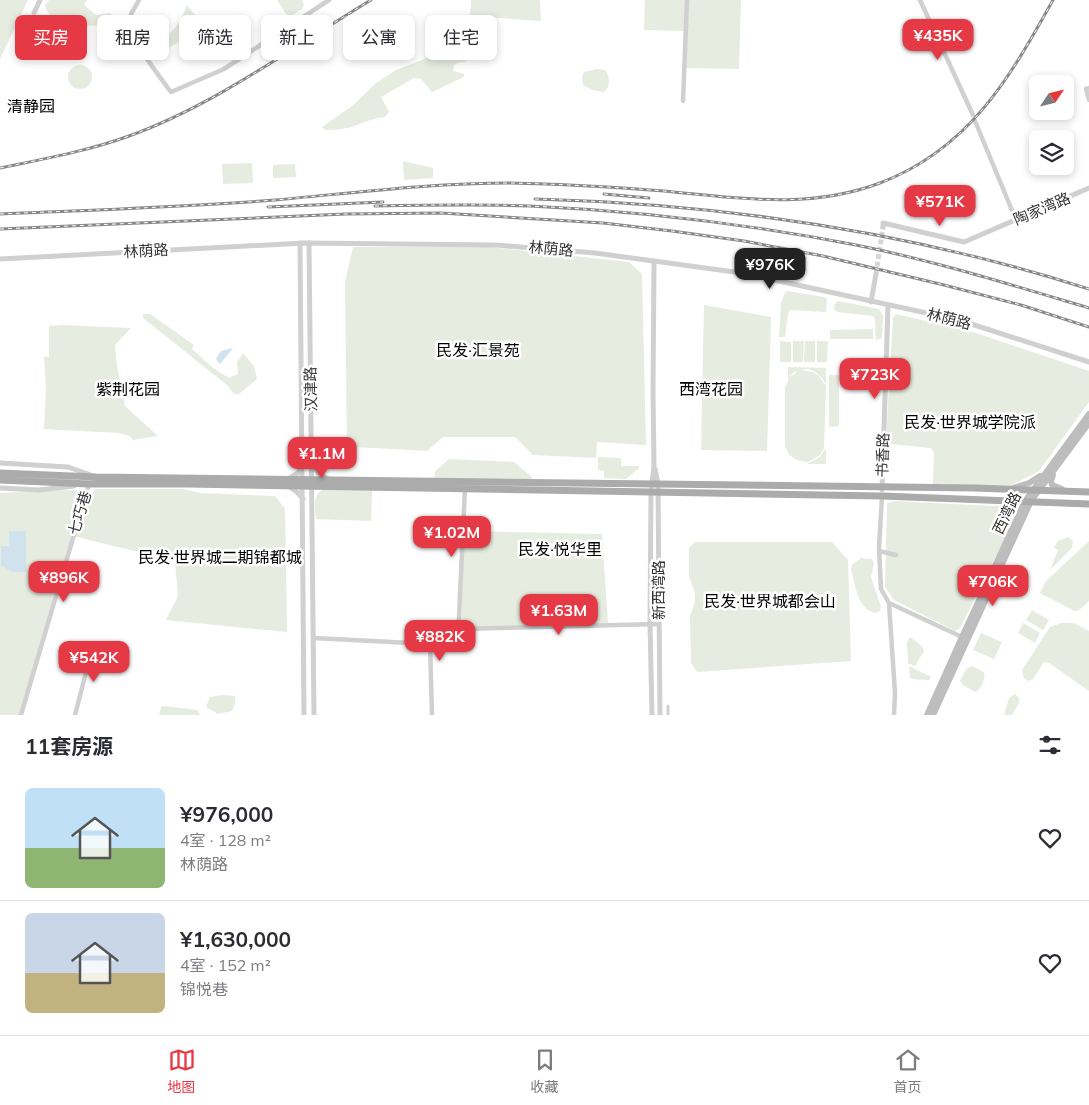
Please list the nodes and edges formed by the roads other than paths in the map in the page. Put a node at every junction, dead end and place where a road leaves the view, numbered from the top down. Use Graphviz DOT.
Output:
graph roads {
  1 [pos="40,0"];
  2 [pos="139,0"];
  3 [pos="329,0"];
  4 [pos="687,0"];
  5 [pos="920,0"];
  6 [pos="34,13"];
  7 [pos="1089,88"];
  8 [pos="1089,100"];
  9 [pos="683,101"];
  10 [pos="972,115"];
  11 [pos="975,121"];
  12 [pos="1089,188"];
  13 [pos="1016,220"];
  14 [pos="883,227"];
  15 [pos="300,243"];
  16 [pos="309,243"];
  17 [pos="0,259"];
  18 [pos="654,262"];
  19 [pos="876,274"];
  20 [pos="871,302"];
  21 [pos="888,305"];
  22 [pos="1089,362"];
  23 [pos="1089,414"];
  24 [pos="1089,423"];
  25 [pos="0,463"];
  26 [pos="312,463"];
  27 [pos="302,464"];
  28 [pos="1056,467"];
  29 [pos="1047,470"];
  30 [pos="0,472"];
  31 [pos="18,476"];
  32 [pos="96,477"];
  33 [pos="0,480"];
  34 [pos="288,482"];
  35 [pos="302,482"];
  36 [pos="312,483"];
  37 [pos="327,483"];
  38 [pos="89,484"];
  39 [pos="882,487"];
  40 [pos="0,488"];
  41 [pos="465,488"];
  42 [pos="655,488"];
  43 [pos="1012,488"];
  44 [pos="1037,489"];
  45 [pos="1068,491"];
  46 [pos="1089,492"];
  47 [pos="882,496"];
  48 [pos="312,498"];
  49 [pos="303,500"];
  50 [pos="1004,500"];
  51 [pos="1028,501"];
  52 [pos="1050,502"];
  53 [pos="1089,504"];
  54 [pos="1021,516"];
  55 [pos="879,551"];
  56 [pos="896,555"];
  57 [pos="889,603"];
  58 [pos="650,624"];
  59 [pos="659,624"];
  60 [pos="459,629"];
  61 [pos="962,637"];
  62 [pos="314,638"];
  63 [pos="430,644"];
  64 [pos="94,645"];
  65 [pos="668,706"];
  66 [pos="21,715"];
  67 [pos="75,715"];
  68 [pos="304,715"];
  69 [pos="314,715"];
  70 [pos="432,715"];
  71 [pos="652,715"];
  72 [pos="660,715"];
  73 [pos="668,715"];
  74 [pos="894,715"];
  75 [pos="928,715"];
  76 [pos="933,715"];
  1 -- 6 [label="street"];
  2 -- 3 [label="street"];
  4 -- 9 [label="street"];
  5 -- 10 [label="street"];
  7 -- 8 [label="street"];
  11 -- 13 [label="street"];
  12 -- 13 [label="street, 陶家湾路"];
  13 -- 14 [label="street, 陶家湾路"];
  15 -- 16 [label="street, 林荫路"];
  15 -- 17 [label="street, 林荫路"];
  15 -- 27 [label="street, 汉津路"];
  16 -- 18 [label="street, 林荫路"];
  16 -- 26 [label="street, 汉津路"];
  18 -- 20 [label="street, 林荫路"];
  18 -- 42 [label="street, 新西湾路"];
  19 -- 20 [label="street"];
  20 -- 21 [label="street, 林荫路"];
  21 -- 22 [label="street, 林荫路"];
  21 -- 39 [label="street, 书香路"];
  23 -- 29 [label="main road, 西湾路"];
  24 -- 28 [label="main road, 西湾路"];
  25 -- 32 [label="street"];
  26 -- 36 [label="street, 汉津路"];
  26 -- 37 [label="street"];
  27 -- 34 [label="street"];
  27 -- 35 [label="street, 汉津路"];
  28 -- 44 [label="main road, 西湾路"];
  28 -- 45 [label="main road"];
  29 -- 43 [label="main road"];
  29 -- 44 [label="main road, 西湾路"];
  30 -- 31 [label="main road"];
  31 -- 32 [label="main road"];
  31 -- 33 [label="main road"];
  31 -- 38 [label="main road"];
  32 -- 34 [label="main road"];
  34 -- 35 [label="main road"];
  34 -- 38 [label="main road"];
  34 -- 49 [label="street"];
  35 -- 36 [label="main road"];
  35 -- 49 [label="street, 汉津路"];
  36 -- 37 [label="main road"];
  36 -- 48 [label="street, 汉津路"];
  37 -- 41 [label="main road"];
  37 -- 42 [label="main road"];
  37 -- 48 [label="street"];
  38 -- 40 [label="street"];
  38 -- 66 [label="street, 七巧巷"];
  39 -- 42 [label="main road"];
  39 -- 43 [label="main road"];
  39 -- 47 [label="street, 书香路"];
  41 -- 42 [label="main road"];
  41 -- 60 [label="street"];
  42 -- 47 [label="main road"];
  42 -- 58 [label="street, 新西湾路"];
  42 -- 59 [label="street, 新西湾路"];
  43 -- 44 [label="main road"];
  44 -- 45 [label="main road"];
  44 -- 51 [label="main road, 西湾路"];
  45 -- 46 [label="main road"];
  47 -- 50 [label="main road"];
  47 -- 55 [label="street, 书香路"];
  48 -- 62 [label="street, 汉津路"];
  49 -- 68 [label="street, 汉津路"];
  50 -- 51 [label="main road"];
  50 -- 54 [label="main road"];
  51 -- 52 [label="main road"];
  51 -- 54 [label="main road, 西湾路"];
  52 -- 53 [label="main road"];
  52 -- 54 [label="main road"];
  54 -- 61 [label="main road, 西湾路"];
  54 -- 76 [label="main road, 西湾路"];
  55 -- 56 [label="street"];
  55 -- 57 [label="street, 书香路"];
  57 -- 61 [label="street"];
  57 -- 74 [label="street, 书香路"];
  58 -- 59 [label="street"];
  58 -- 60 [label="street"];
  58 -- 71 [label="street, 新西湾路"];
  59 -- 72 [label="street, 新西湾路"];
  60 -- 63 [label="street"];
  61 -- 75 [label="main road, 西湾路"];
  62 -- 63 [label="street"];
  62 -- 69 [label="street, 汉津路"];
  63 -- 70 [label="street"];
  64 -- 67 [label="street"];
  65 -- 73 [label="street"];
}
